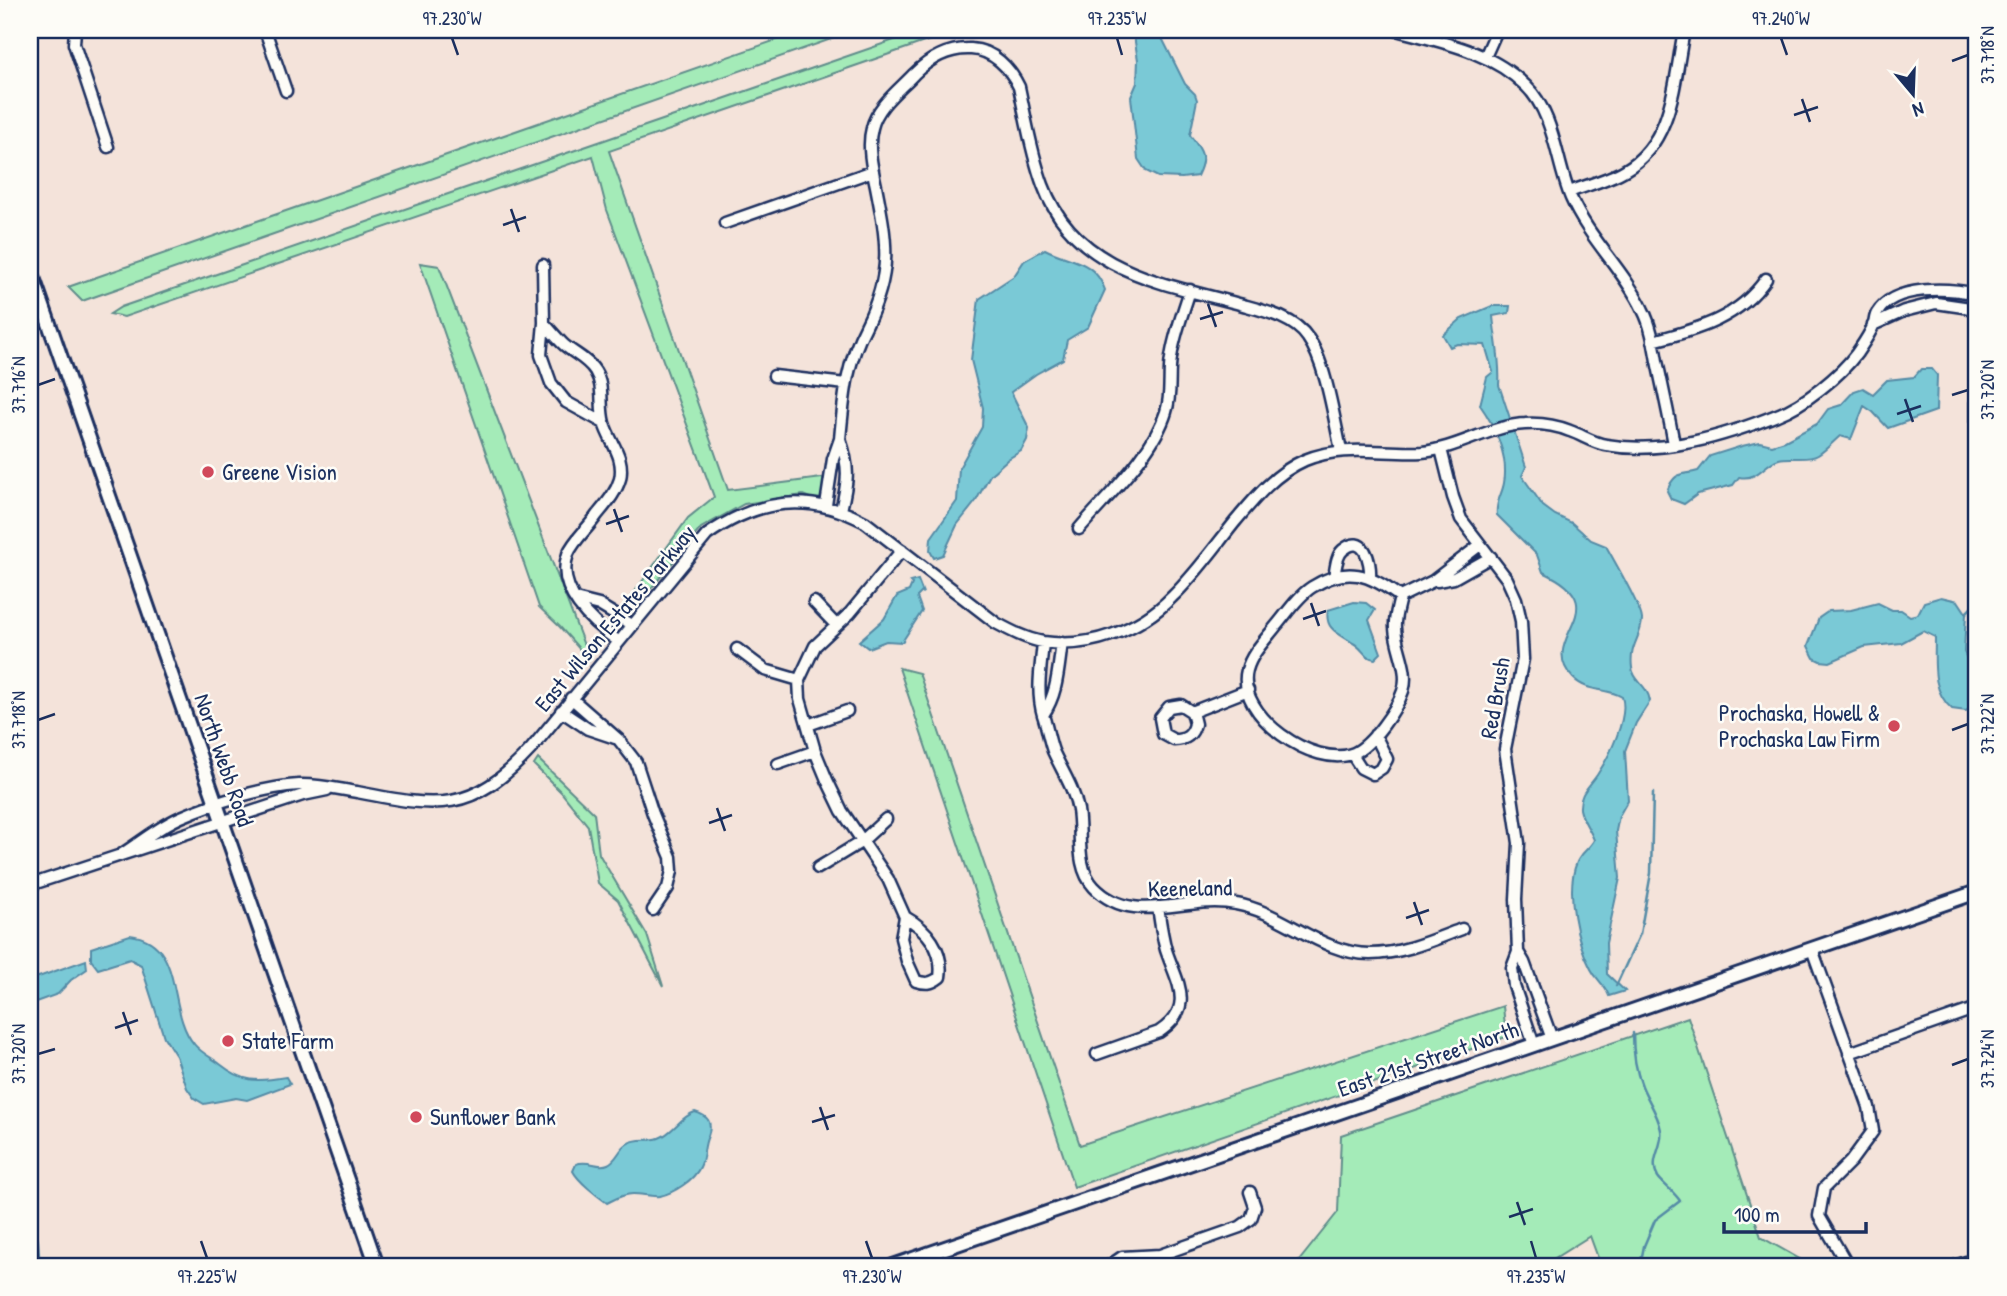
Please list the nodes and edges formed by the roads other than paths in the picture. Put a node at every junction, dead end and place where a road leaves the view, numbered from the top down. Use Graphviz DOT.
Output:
graph roads {
  1 [pos="75,30"];
  2 [pos="265,30"];
  3 [pos="1396,30"];
  4 [pos="1497,30"];
  5 [pos="1686,30"];
  6 [pos="1485,57"];
  7 [pos="286,92"];
  8 [pos="108,147"];
  9 [pos="873,171"];
  10 [pos="1569,192"];
  11 [pos="725,223"];
  12 [pos="543,265"];
  13 [pos="30,269"];
  14 [pos="1766,279"];
  15 [pos="1190,290"];
  16 [pos="1977,294"];
  17 [pos="1977,310"];
  18 [pos="544,323"];
  19 [pos="1873,325"];
  20 [pos="1653,341"];
  21 [pos="774,376"];
  22 [pos="846,384"];
  23 [pos="1977,388"];
  24 [pos="604,424"];
  25 [pos="1977,433"];
  26 [pos="840,439"];
  27 [pos="1674,444"];
  28 [pos="1441,449"];
  29 [pos="1341,450"];
  30 [pos="826,505"];
  31 [pos="841,510"];
  32 [pos="1079,529"];
  33 [pos="1480,545"];
  34 [pos="902,550"];
  35 [pos="1490,556"];
  36 [pos="1370,576"];
  37 [pos="1334,577"];
  38 [pos="1433,581"];
  39 [pos="1400,597"];
  40 [pos="575,599"];
  41 [pos="814,603"];
  42 [pos="632,625"];
  43 [pos="836,625"];
  44 [pos="618,641"];
  45 [pos="1043,642"];
  46 [pos="1062,643"];
  47 [pos="737,649"];
  48 [pos="799,680"];
  49 [pos="1248,690"];
  50 [pos="571,698"];
  51 [pos="561,711"];
  52 [pos="847,711"];
  53 [pos="1192,712"];
  54 [pos="1043,715"];
  55 [pos="808,725"];
  56 [pos="1375,735"];
  57 [pos="619,740"];
  58 [pos="815,751"];
  59 [pos="1352,754"];
  60 [pos="778,764"];
  61 [pos="335,788"];
  62 [pos="218,804"];
  63 [pos="886,819"];
  64 [pos="223,822"];
  65 [pos="861,842"];
  66 [pos="122,854"];
  67 [pos="818,868"];
  68 [pos="30,886"];
  69 [pos="1977,892"];
  70 [pos="1158,907"];
  71 [pos="653,910"];
  72 [pos="905,917"];
  73 [pos="1462,929"];
  74 [pos="1812,949"];
  75 [pos="1518,952"];
  76 [pos="1977,1008"];
  77 [pos="1552,1039"];
  78 [pos="1534,1045"];
  79 [pos="1849,1053"];
  80 [pos="1097,1054"];
  81 [pos="1250,1192"];
  82 [pos="1977,1258"];
  83 [pos="377,1266"];
  84 [pos="893,1266"];
  85 [pos="1109,1266"];
  86 [pos="1848,1266"];
  87 [pos="1955,1266"];
  1 -- 8 [label="street"];
  2 -- 7 [label="street"];
  3 -- 6 [label="street"];
  4 -- 6 [label="street"];
  5 -- 10 [label="street"];
  6 -- 10 [label="street"];
  9 -- 11 [label="street"];
  9 -- 15 [label="street"];
  9 -- 22 [label="street"];
  10 -- 20 [label="street"];
  12 -- 18 [label="street"];
  13 -- 62 [label="main road, North Webb Road"];
  14 -- 20 [label="street"];
  15 -- 29 [label="street"];
  15 -- 32 [label="street"];
  16 -- 19 [label="street, East Wilson Estates Parkway"];
  17 -- 19 [label="street"];
  18 -- 24 [label="street"];
  18 -- 24 [label="street"];
  19 -- 27 [label="street, East Wilson Estates Parkway"];
  20 -- 27 [label="street"];
  21 -- 22 [label="street"];
  22 -- 26 [label="street"];
  23 -- 25 [label="street"];
  24 -- 40 [label="street"];
  26 -- 30 [label="street"];
  26 -- 31 [label="street"];
  27 -- 28 [label="street, East Wilson Estates Parkway"];
  28 -- 29 [label="street, East Wilson Estates Parkway"];
  28 -- 33 [label="street, Red Brush"];
  29 -- 46 [label="street, East Wilson Estates Parkway"];
  30 -- 31 [label="street, East Wilson Estates Parkway"];
  30 -- 42 [label="street, East Wilson Estates Parkway"];
  31 -- 34 [label="street, East Wilson Estates Parkway"];
  33 -- 35 [label="street, Red Brush"];
  33 -- 38 [label="street"];
  34 -- 43 [label="street"];
  34 -- 45 [label="street, East Wilson Estates Parkway"];
  35 -- 38 [label="street"];
  35 -- 75 [label="street, Red Brush"];
  36 -- 37 [label="street"];
  36 -- 37 [label="street"];
  36 -- 39 [label="street"];
  37 -- 49 [label="street"];
  38 -- 39 [label="street"];
  39 -- 56 [label="street"];
  40 -- 42 [label="street"];
  40 -- 44 [label="street"];
  41 -- 43 [label="street"];
  42 -- 44 [label="street, East Wilson Estates Parkway"];
  43 -- 48 [label="street"];
  44 -- 50 [label="street, East Wilson Estates Parkway"];
  45 -- 46 [label="street, East Wilson Estates Parkway"];
  45 -- 54 [label="street, Keeneland"];
  46 -- 54 [label="street"];
  47 -- 48 [label="street"];
  48 -- 55 [label="street"];
  49 -- 53 [label="street"];
  49 -- 59 [label="street"];
  50 -- 51 [label="street, East Wilson Estates Parkway"];
  50 -- 57 [label="street"];
  51 -- 57 [label="street"];
  51 -- 61 [label="street, East Wilson Estates Parkway"];
  52 -- 55 [label="street"];
  54 -- 70 [label="street, Keeneland"];
  55 -- 58 [label="street"];
  56 -- 59 [label="street"];
  56 -- 59 [label="street"];
  57 -- 71 [label="street"];
  58 -- 60 [label="street"];
  58 -- 65 [label="street"];
  61 -- 62 [label="street, East Wilson Estates Parkway"];
  61 -- 64 [label="street, East Wilson Estates Parkway"];
  62 -- 64 [label="main road, North Webb Road"];
  62 -- 66 [label="street, East Wilson Estates Parkway"];
  63 -- 65 [label="street"];
  64 -- 66 [label="street, East Wilson Estates Parkway"];
  64 -- 83 [label="main road, North Webb Road"];
  65 -- 67 [label="street"];
  65 -- 72 [label="street"];
  66 -- 68 [label="street"];
  69 -- 74 [label="main road, East 21st Street North"];
  70 -- 73 [label="street, Keeneland"];
  70 -- 80 [label="street"];
  72 -- 72 [label="street"];
  74 -- 77 [label="main road, East 21st Street North"];
  74 -- 79 [label="street"];
  75 -- 77 [label="street, Red Brush"];
  75 -- 78 [label="street, Red Brush"];
  76 -- 79 [label="street"];
  77 -- 78 [label="main road, East 21st Street North"];
  78 -- 84 [label="main road, East 21st Street North"];
  79 -- 86 [label="street"];
  81 -- 85 [label="street"];
  82 -- 87 [label="street"];
}
